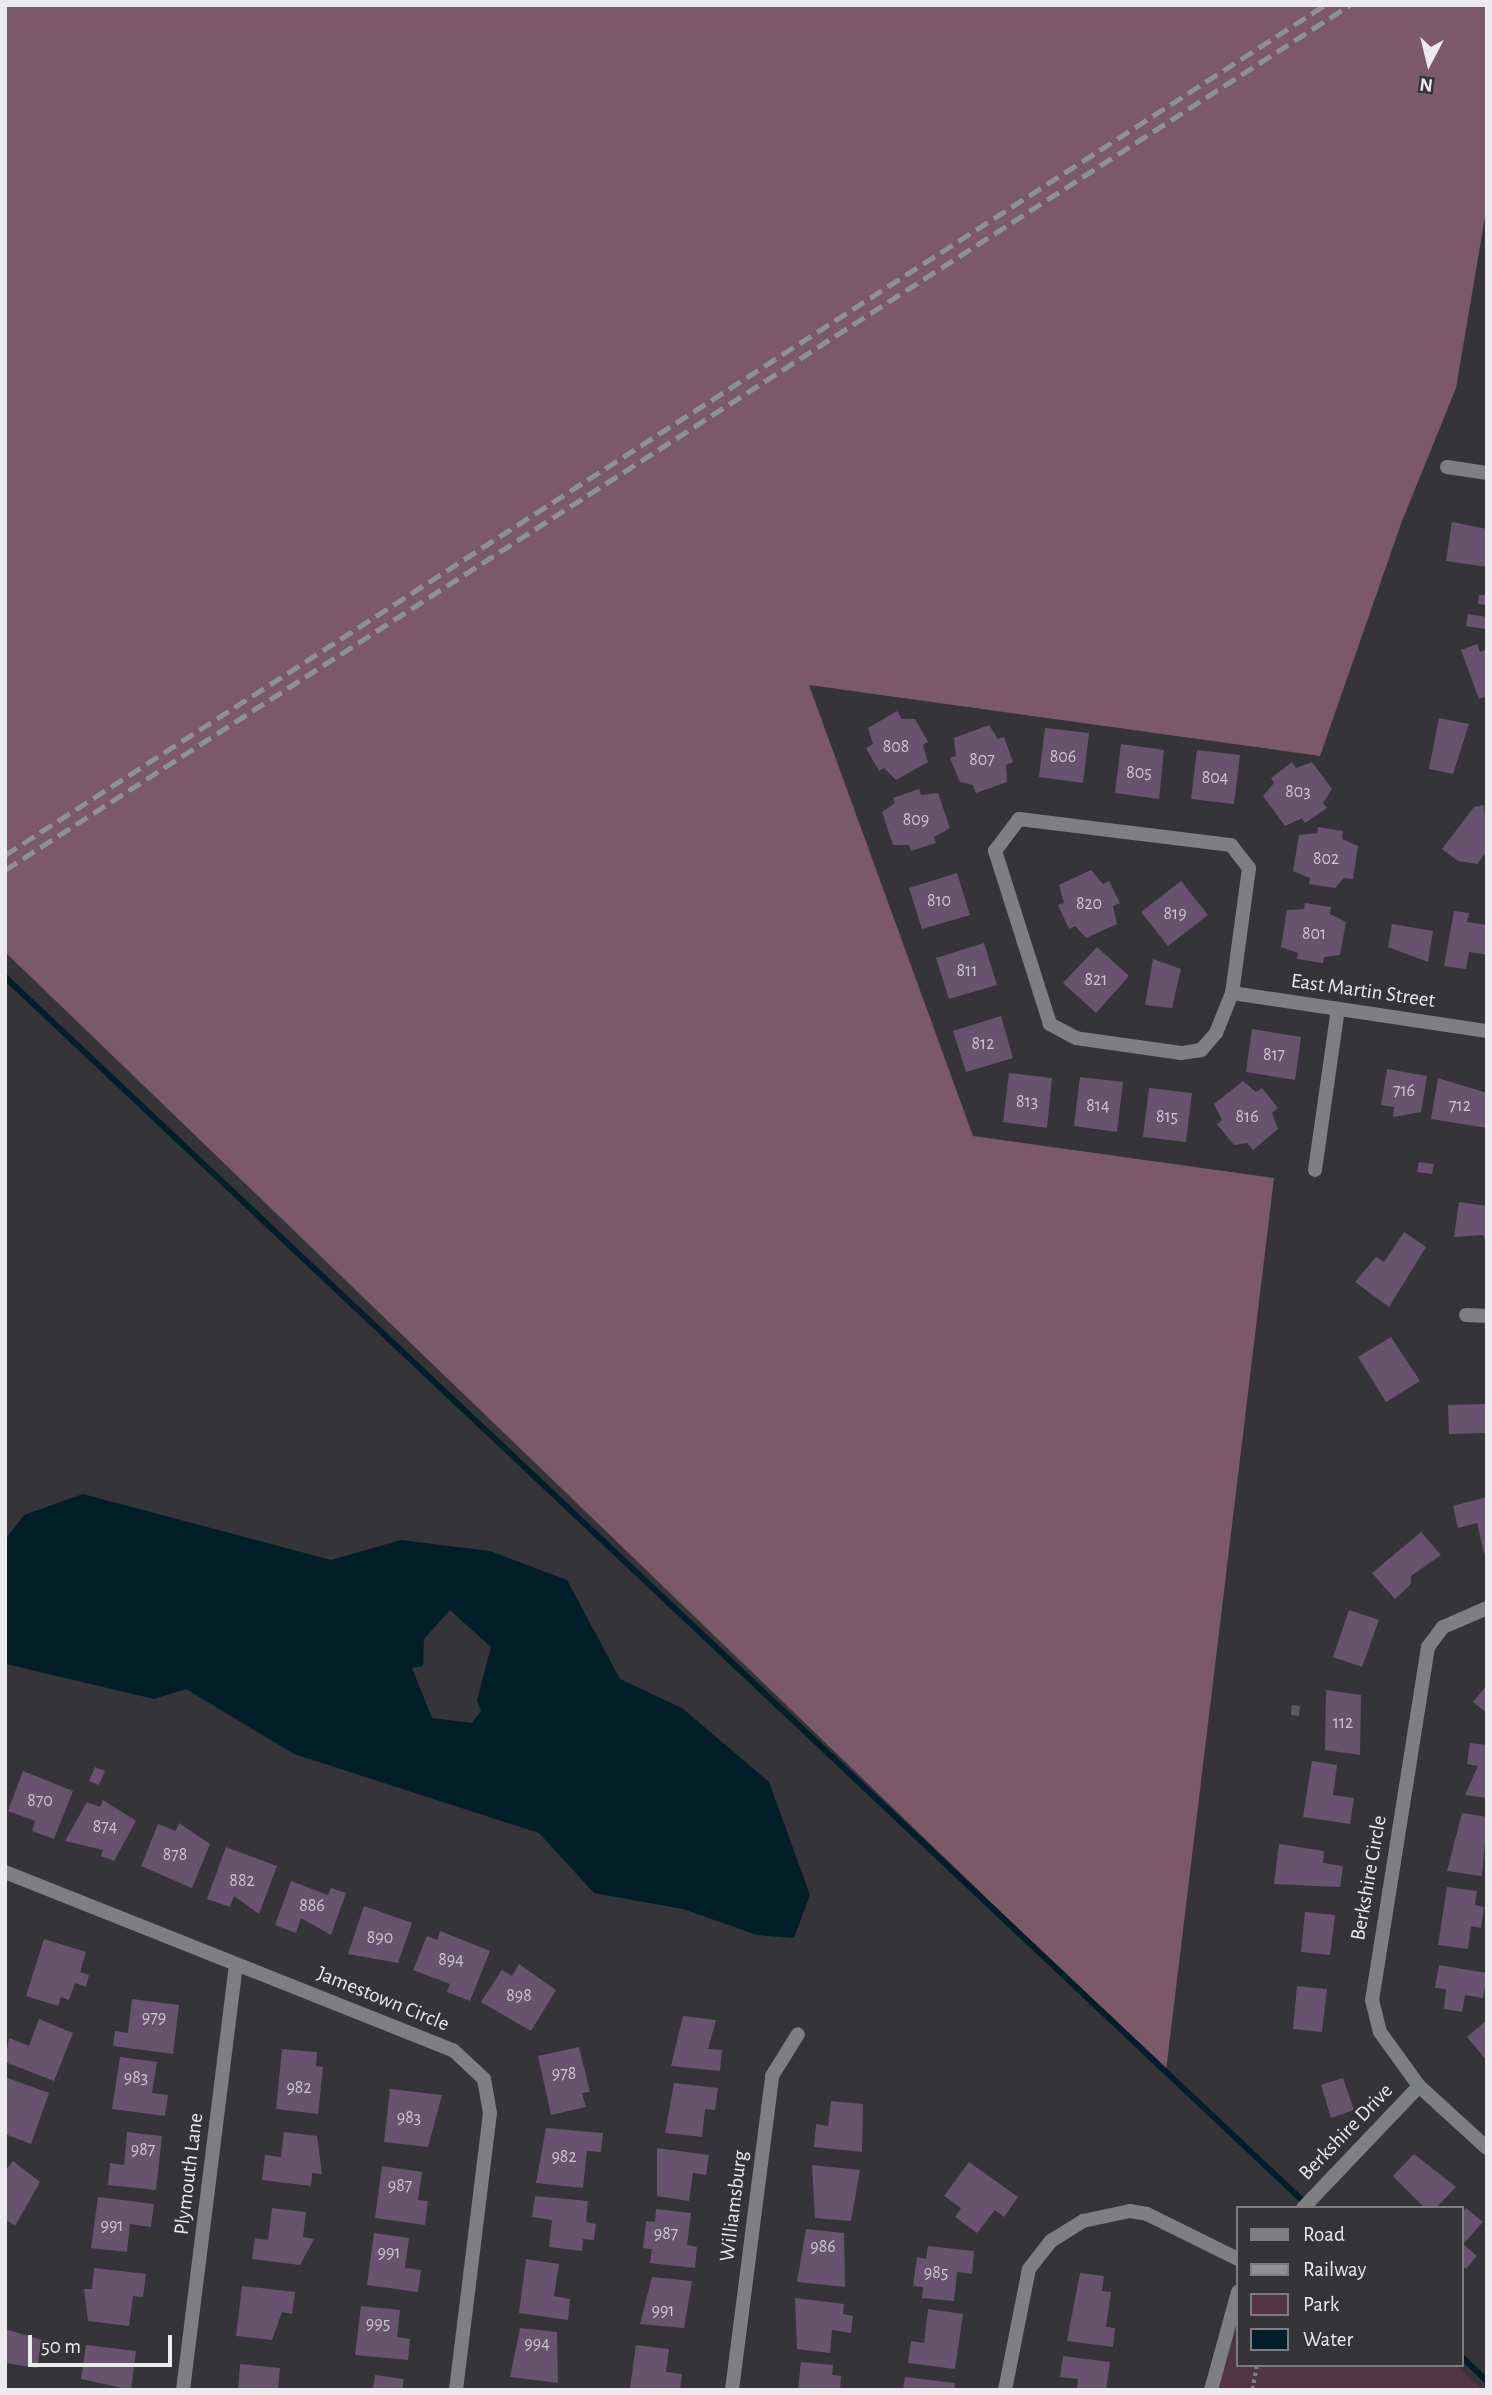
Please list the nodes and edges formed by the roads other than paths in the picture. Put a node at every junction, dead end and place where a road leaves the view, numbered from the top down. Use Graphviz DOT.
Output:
graph roads {
  1 [pos="1447,467"];
  2 [pos="1487,473"];
  3 [pos="1232,993"];
  4 [pos="1338,1009"];
  5 [pos="1487,1031"];
  6 [pos="1315,1170"];
  7 [pos="1466,1315"];
  8 [pos="1487,1315"];
  9 [pos="1487,1608"];
  10 [pos="6,1873"];
  11 [pos="236,1964"];
  12 [pos="798,2034"];
  13 [pos="1419,2086"];
  14 [pos="1487,2148"];
  15 [pos="1305,2206"];
  16 [pos="1236,2258"];
  17 [pos="1236,2299"];
  18 [pos="183,2390"];
  19 [pos="456,2390"];
  20 [pos="732,2390"];
  21 [pos="1005,2390"];
  22 [pos="1211,2390"];
  1 -- 2 [label="street"];
  3 -- 3 [label="street"];
  3 -- 4 [label="street, East Martin Street"];
  4 -- 5 [label="street, East Martin Street"];
  4 -- 6 [label="street"];
  7 -- 8 [label="street"];
  9 -- 13 [label="street, Berkshire Circle"];
  10 -- 11 [label="street, Jamestown Circle"];
  11 -- 18 [label="street, Plymouth Lane"];
  11 -- 19 [label="street, Jamestown Circle"];
  12 -- 20 [label="street, Williamsburg"];
  13 -- 14 [label="street, Berkshire Circle"];
  13 -- 15 [label="street, Berkshire Drive"];
  16 -- 21 [label="street"];
  17 -- 22 [label="street"];
}
